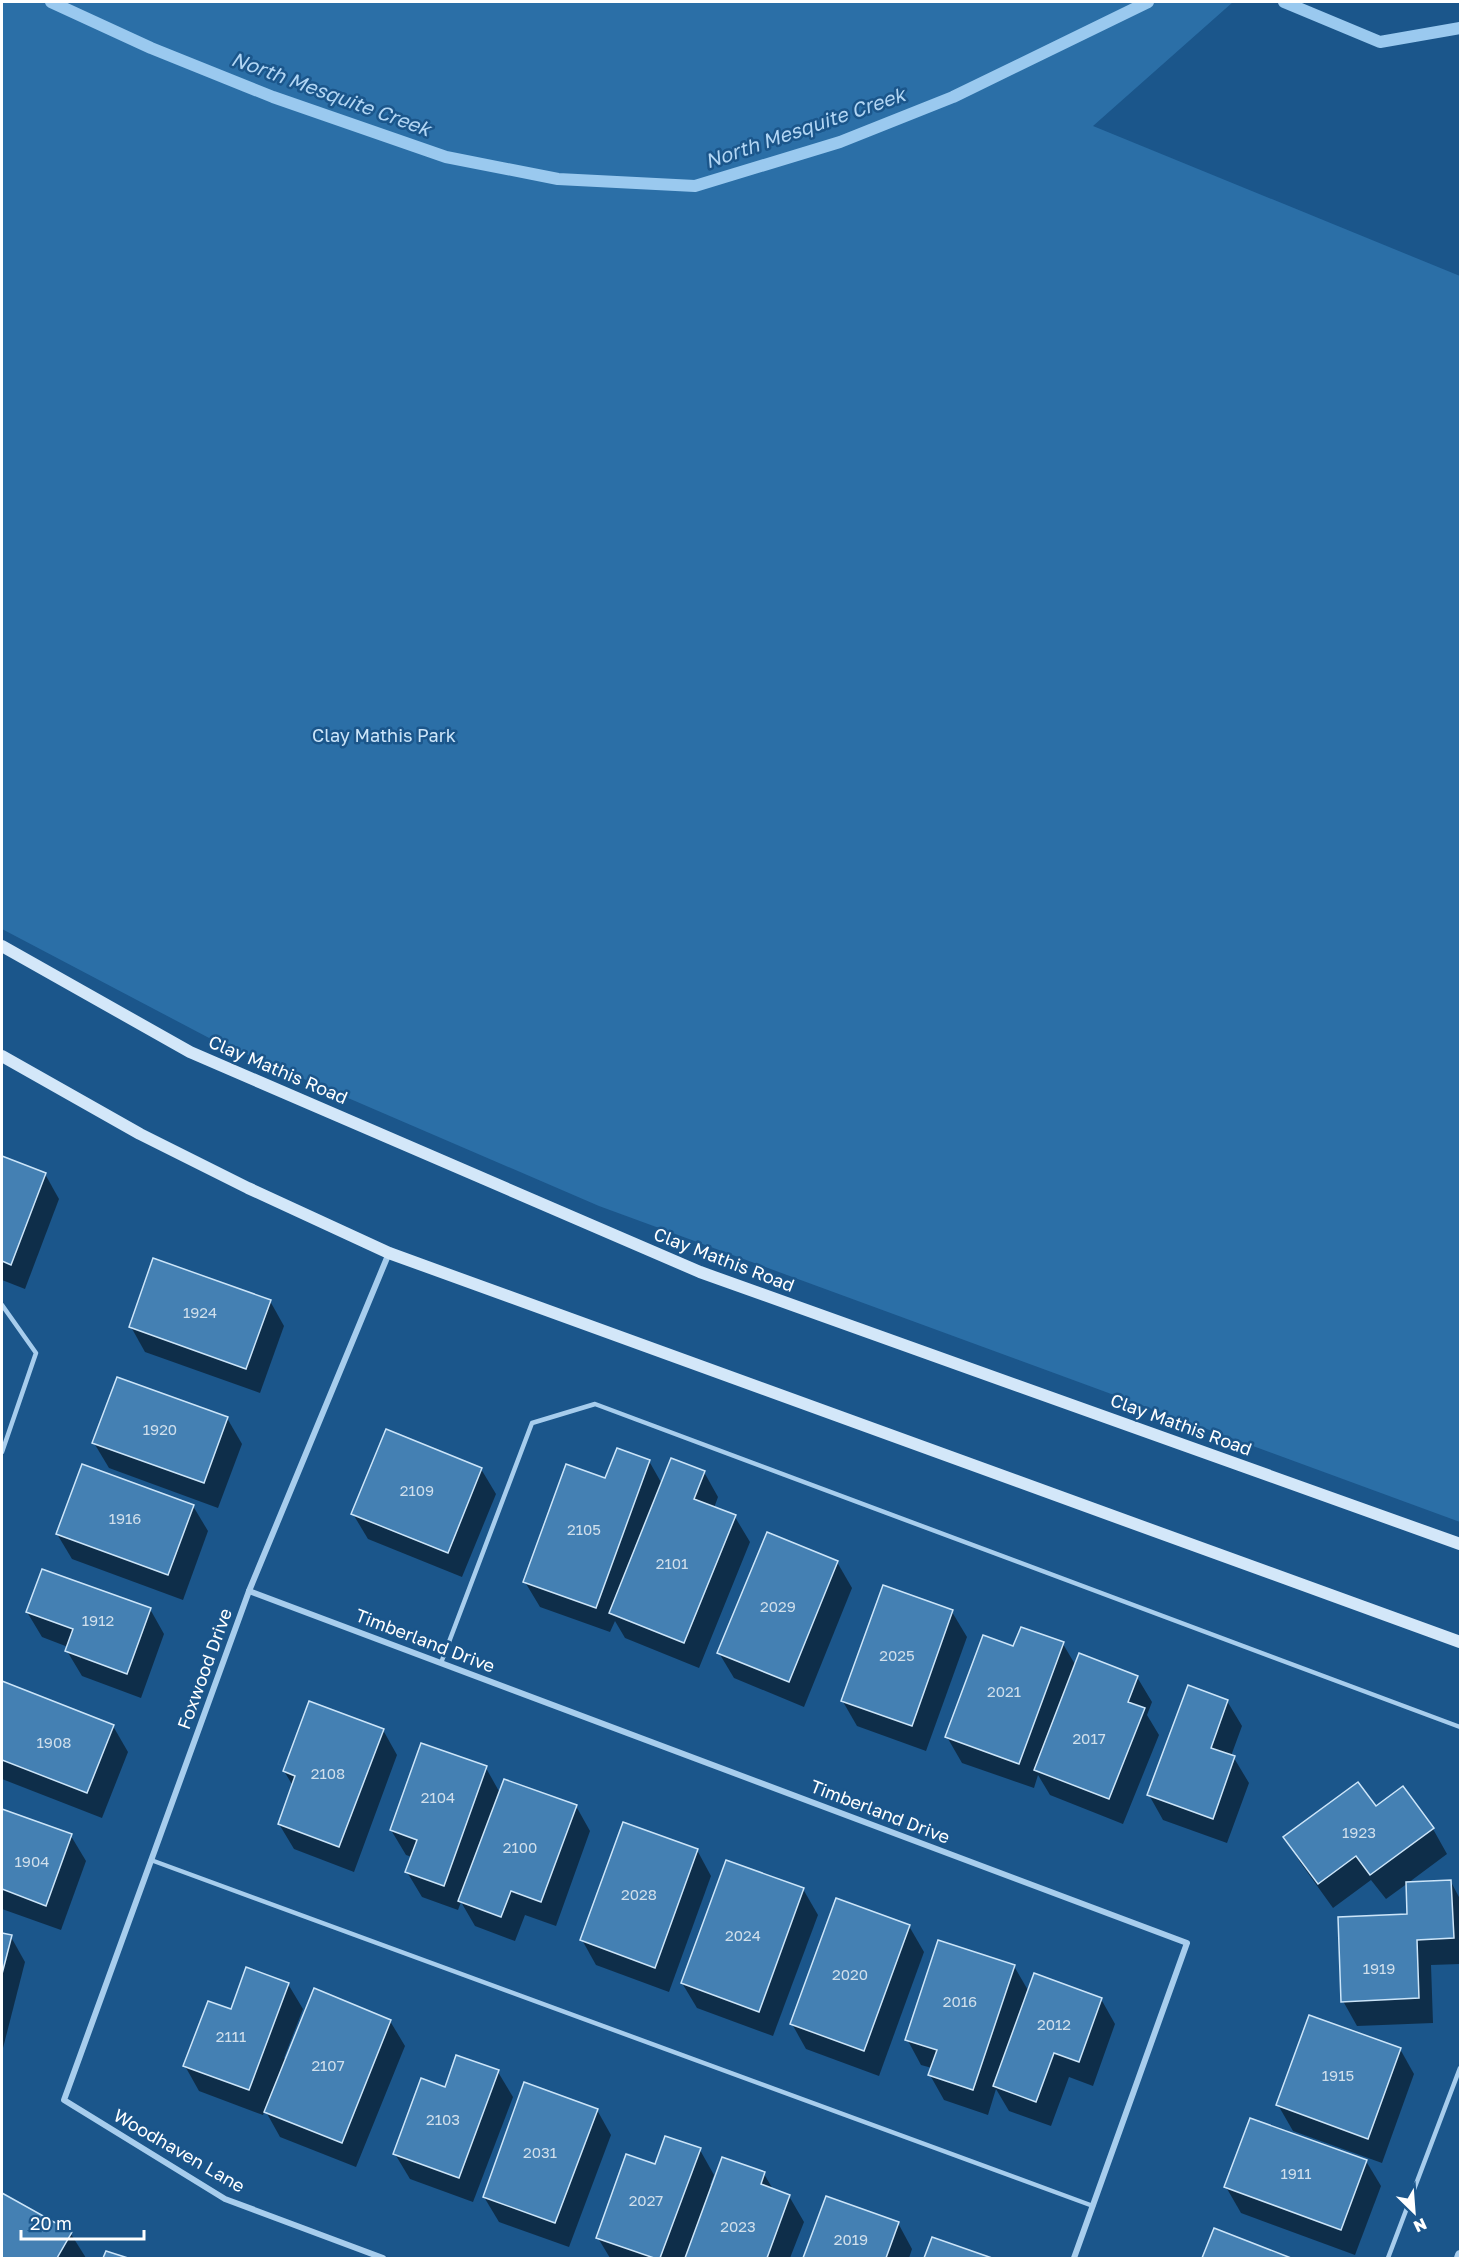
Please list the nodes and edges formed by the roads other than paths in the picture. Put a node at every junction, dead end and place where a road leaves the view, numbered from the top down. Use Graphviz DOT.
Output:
graph roads {
  1 [pos="2,946"];
  2 [pos="2,1056"];
  3 [pos="389,1253"];
  4 [pos="2,1305"];
  5 [pos="2,1452"];
  6 [pos="1461,1544"];
  7 [pos="249,1591"];
  8 [pos="1461,1642"];
  9 [pos="441,1663"];
  10 [pos="1461,1727"];
  11 [pos="151,1860"];
  12 [pos="1461,2068"];
  13 [pos="64,2100"];
  14 [pos="1093,2206"];
  15 [pos="383,2259"];
  16 [pos="1074,2259"];
  17 [pos="1388,2259"];
  1 -- 6 [label="main road, Clay Mathis Road"];
  2 -- 3 [label="main road"];
  3 -- 7 [label="street, Foxwood Drive"];
  3 -- 8 [label="main road"];
  4 -- 5 [label="lane"];
  7 -- 9 [label="street, Timberland Drive"];
  7 -- 11 [label="street, Foxwood Drive"];
  9 -- 10 [label="lane"];
  9 -- 14 [label="street, Timberland Drive"];
  11 -- 13 [label="street, Foxwood Drive"];
  11 -- 14 [label="lane"];
  12 -- 17 [label="lane"];
  13 -- 15 [label="street, Woodhaven Lane"];
  14 -- 16 [label="street, Timberland Drive"];
}
